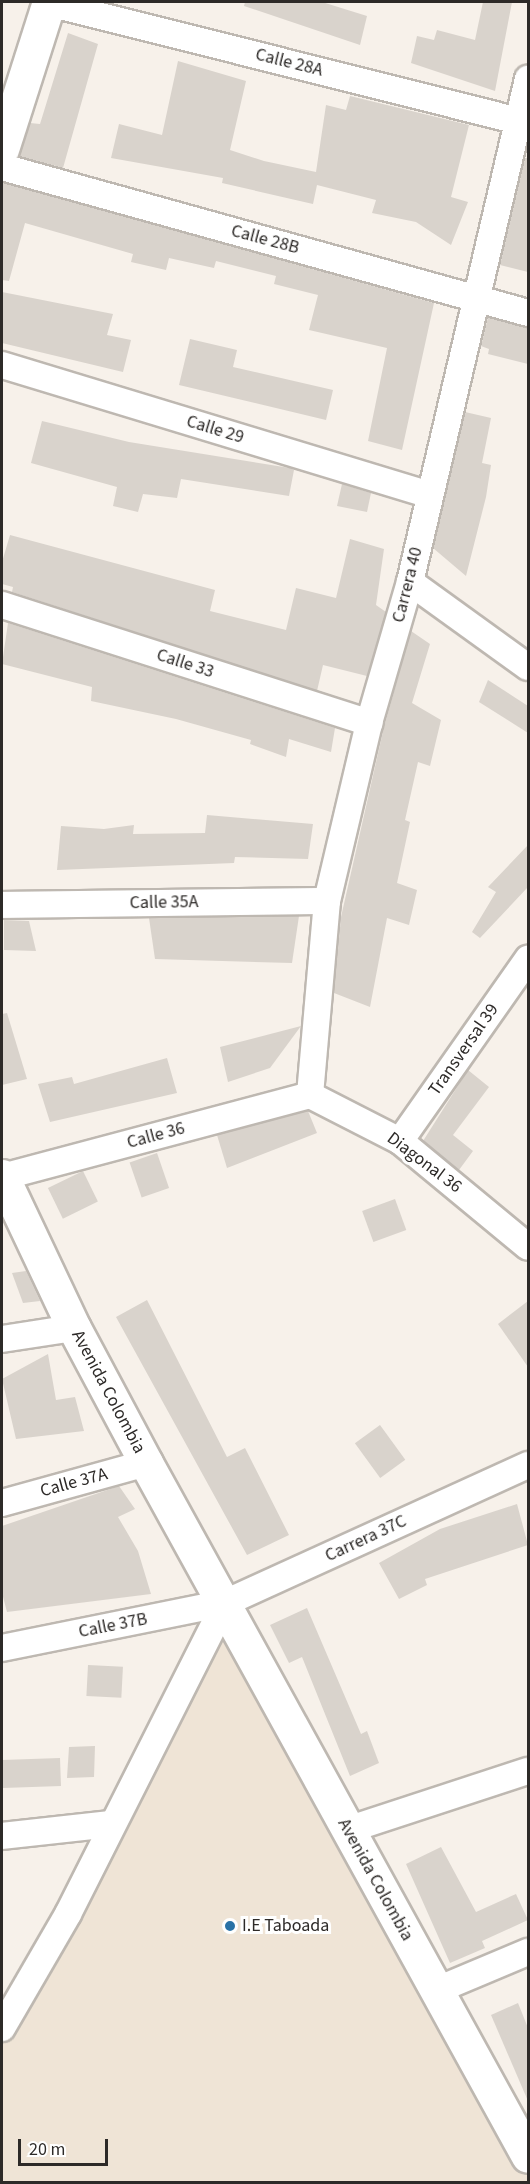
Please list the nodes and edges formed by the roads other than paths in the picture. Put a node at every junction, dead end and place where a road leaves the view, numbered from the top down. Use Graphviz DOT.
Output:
graph roads {
  1 [pos="49,2"];
  2 [pos="528,79"];
  3 [pos="524,122"];
  4 [pos="2,149"];
  5 [pos="2,168"];
  6 [pos="477,298"];
  7 [pos="528,313"];
  8 [pos="2,365"];
  9 [pos="429,495"];
  10 [pos="410,582"];
  11 [pos="2,605"];
  12 [pos="528,667"];
  13 [pos="369,723"];
  14 [pos="327,901"];
  15 [pos="2,905"];
  16 [pos="528,959"];
  17 [pos="310,1095"];
  18 [pos="400,1141"];
  19 [pos="2,1176"];
  20 [pos="528,1247"];
  21 [pos="74,1328"];
  22 [pos="2,1339"];
  23 [pos="146,1463"];
  24 [pos="521,1471"];
  25 [pos="2,1503"];
  26 [pos="225,1603"];
  27 [pos="2,1648"];
  28 [pos="528,1771"];
  29 [pos="111,1824"];
  30 [pos="348,1830"];
  31 [pos="2,1836"];
  32 [pos="528,1952"];
  33 [pos="435,1991"];
  34 [pos="8,2004"];
  35 [pos="2,2028"];
  36 [pos="526,2144"];
  1 -- 3 [label="street, Calle 28A"];
  1 -- 4 [label="street"];
  2 -- 3 [label="street, Carrera 40"];
  3 -- 6 [label="street, Carrera 40"];
  5 -- 6 [label="street, Calle 28B"];
  6 -- 7 [label="street, Calle 28B"];
  6 -- 9 [label="street, Carrera 40"];
  8 -- 9 [label="street, Calle 29"];
  9 -- 10 [label="street, Carrera 40"];
  10 -- 12 [label="street"];
  10 -- 13 [label="street, Carrera 40"];
  11 -- 13 [label="street, Calle 33"];
  13 -- 14 [label="street, Carrera 40"];
  14 -- 15 [label="street, Calle 35A"];
  14 -- 17 [label="street, Carrera 40"];
  16 -- 18 [label="street, Transversal 39"];
  17 -- 18 [label="street, Diagonal 36"];
  17 -- 19 [label="street, Calle 36"];
  18 -- 20 [label="street, Diagonal 36"];
  19 -- 21 [label="street, Avenida Colombia"];
  21 -- 22 [label="street"];
  21 -- 23 [label="street, Avenida Colombia"];
  23 -- 25 [label="street, Calle 37A"];
  23 -- 26 [label="street, Avenida Colombia"];
  24 -- 26 [label="street, Carrera 37C"];
  26 -- 27 [label="street, Calle 37B"];
  26 -- 29 [label="street"];
  26 -- 30 [label="street, Avenida Colombia"];
  28 -- 30 [label="street"];
  29 -- 31 [label="street"];
  29 -- 34 [label="street"];
  30 -- 33 [label="street, Avenida Colombia"];
  32 -- 33 [label="street"];
  33 -- 36 [label="street, Avenida Colombia"];
  34 -- 35 [label="street"];
}
